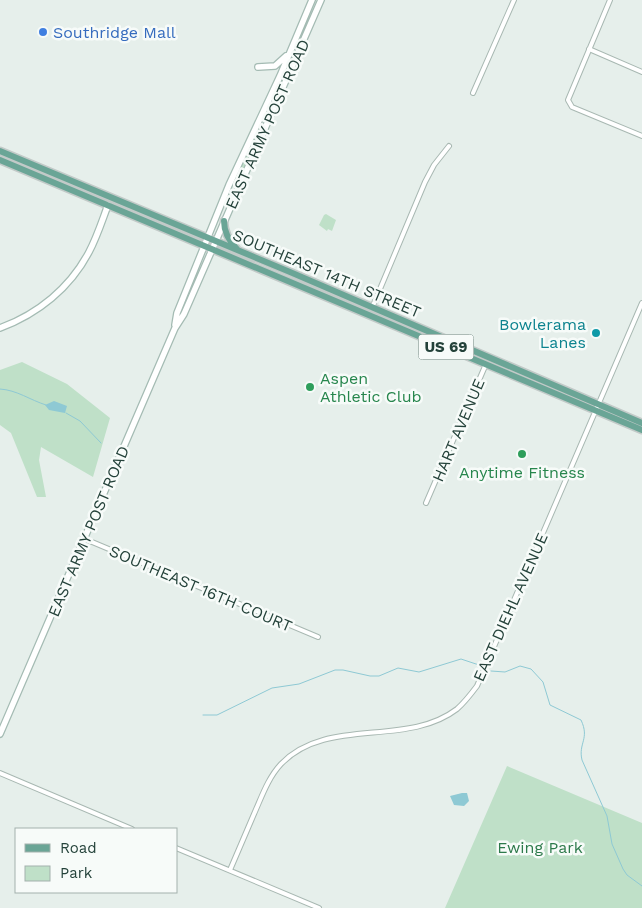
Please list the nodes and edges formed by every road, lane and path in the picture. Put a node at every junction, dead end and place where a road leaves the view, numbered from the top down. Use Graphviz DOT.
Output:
graph roads {
  1 [pos="312,0"];
  2 [pos="514,0"];
  3 [pos="610,0"];
  4 [pos="320,1"];
  5 [pos="589,50"];
  6 [pos="289,52"];
  7 [pos="258,67"];
  8 [pos="642,72"];
  9 [pos="473,93"];
  10 [pos="642,136"];
  11 [pos="449,146"];
  12 [pos="0,151"];
  13 [pos="0,160"];
  14 [pos="108,205"];
  15 [pos="224,221"];
  16 [pos="207,238"];
  17 [pos="215,242"];
  18 [pos="203,245"];
  19 [pos="212,249"];
  20 [pos="240,252"];
  21 [pos="642,302"];
  22 [pos="372,307"];
  23 [pos="369,315"];
  24 [pos="0,328"];
  25 [pos="175,328"];
  26 [pos="489,357"];
  27 [pos="486,364"];
  28 [pos="597,407"];
  29 [pos="642,423"];
  30 [pos="642,430"];
  31 [pos="426,503"];
  32 [pos="85,539"];
  33 [pos="318,637"];
  34 [pos="0,734"];
  35 [pos="0,773"];
  36 [pos="130,828"];
  37 [pos="178,849"];
  38 [pos="230,870"];
  39 [pos="319,908"];
  1 -- 6 [label="main road, EAST ARMY POST ROAD"];
  2 -- 9 [label="street"];
  3 -- 5 [label="street"];
  4 -- 15 [label="main road, EAST ARMY POST ROAD"];
  5 -- 8 [label="street"];
  5 -- 10 [label="street"];
  6 -- 7 [label="main road"];
  6 -- 16 [label="main road, EAST ARMY POST ROAD"];
  11 -- 22 [label="street"];
  12 -- 16 [label="main road, SOUTHEAST 14TH STREET / US 69"];
  13 -- 14 [label="main road, SOUTHEAST 14TH STREET / US 69"];
  14 -- 18 [label="main road, SOUTHEAST 14TH STREET / US 69"];
  14 -- 24 [label="main road"];
  15 -- 17 [label="main road, EAST ARMY POST ROAD"];
  15 -- 20 [label="main road"];
  16 -- 17 [label="main road, SOUTHEAST 14TH STREET / US 69"];
  16 -- 18 [label="main road, EAST ARMY POST ROAD"];
  17 -- 19 [label="main road, EAST ARMY POST ROAD"];
  17 -- 20 [label="main road, SOUTHEAST 14TH STREET / US 69"];
  18 -- 19 [label="main road, SOUTHEAST 14TH STREET / US 69"];
  18 -- 25 [label="main road, EAST ARMY POST ROAD"];
  19 -- 23 [label="main road, SOUTHEAST 14TH STREET / US 69"];
  19 -- 25 [label="main road, EAST ARMY POST ROAD"];
  20 -- 22 [label="main road, SOUTHEAST 14TH STREET / US 69"];
  21 -- 28 [label="street, EAST DIEHL AVENUE"];
  22 -- 23 [label="street"];
  22 -- 26 [label="main road, SOUTHEAST 14TH STREET / US 69"];
  23 -- 27 [label="main road, SOUTHEAST 14TH STREET / US 69"];
  25 -- 32 [label="main road, EAST ARMY POST ROAD"];
  26 -- 27 [label="street, HART AVENUE"];
  26 -- 28 [label="main road, SOUTHEAST 14TH STREET / US 69"];
  27 -- 28 [label="main road, SOUTHEAST 14TH STREET / US 69"];
  27 -- 31 [label="street, HART AVENUE"];
  28 -- 29 [label="main road, SOUTHEAST 14TH STREET / US 69"];
  28 -- 30 [label="main road, SOUTHEAST 14TH STREET / US 69"];
  28 -- 38 [label="street, EAST DIEHL AVENUE"];
  32 -- 33 [label="street, SOUTHEAST 16TH COURT"];
  32 -- 34 [label="main road, EAST ARMY POST ROAD"];
  35 -- 36 [label="street"];
  37 -- 38 [label="street"];
  38 -- 39 [label="street"];
}
